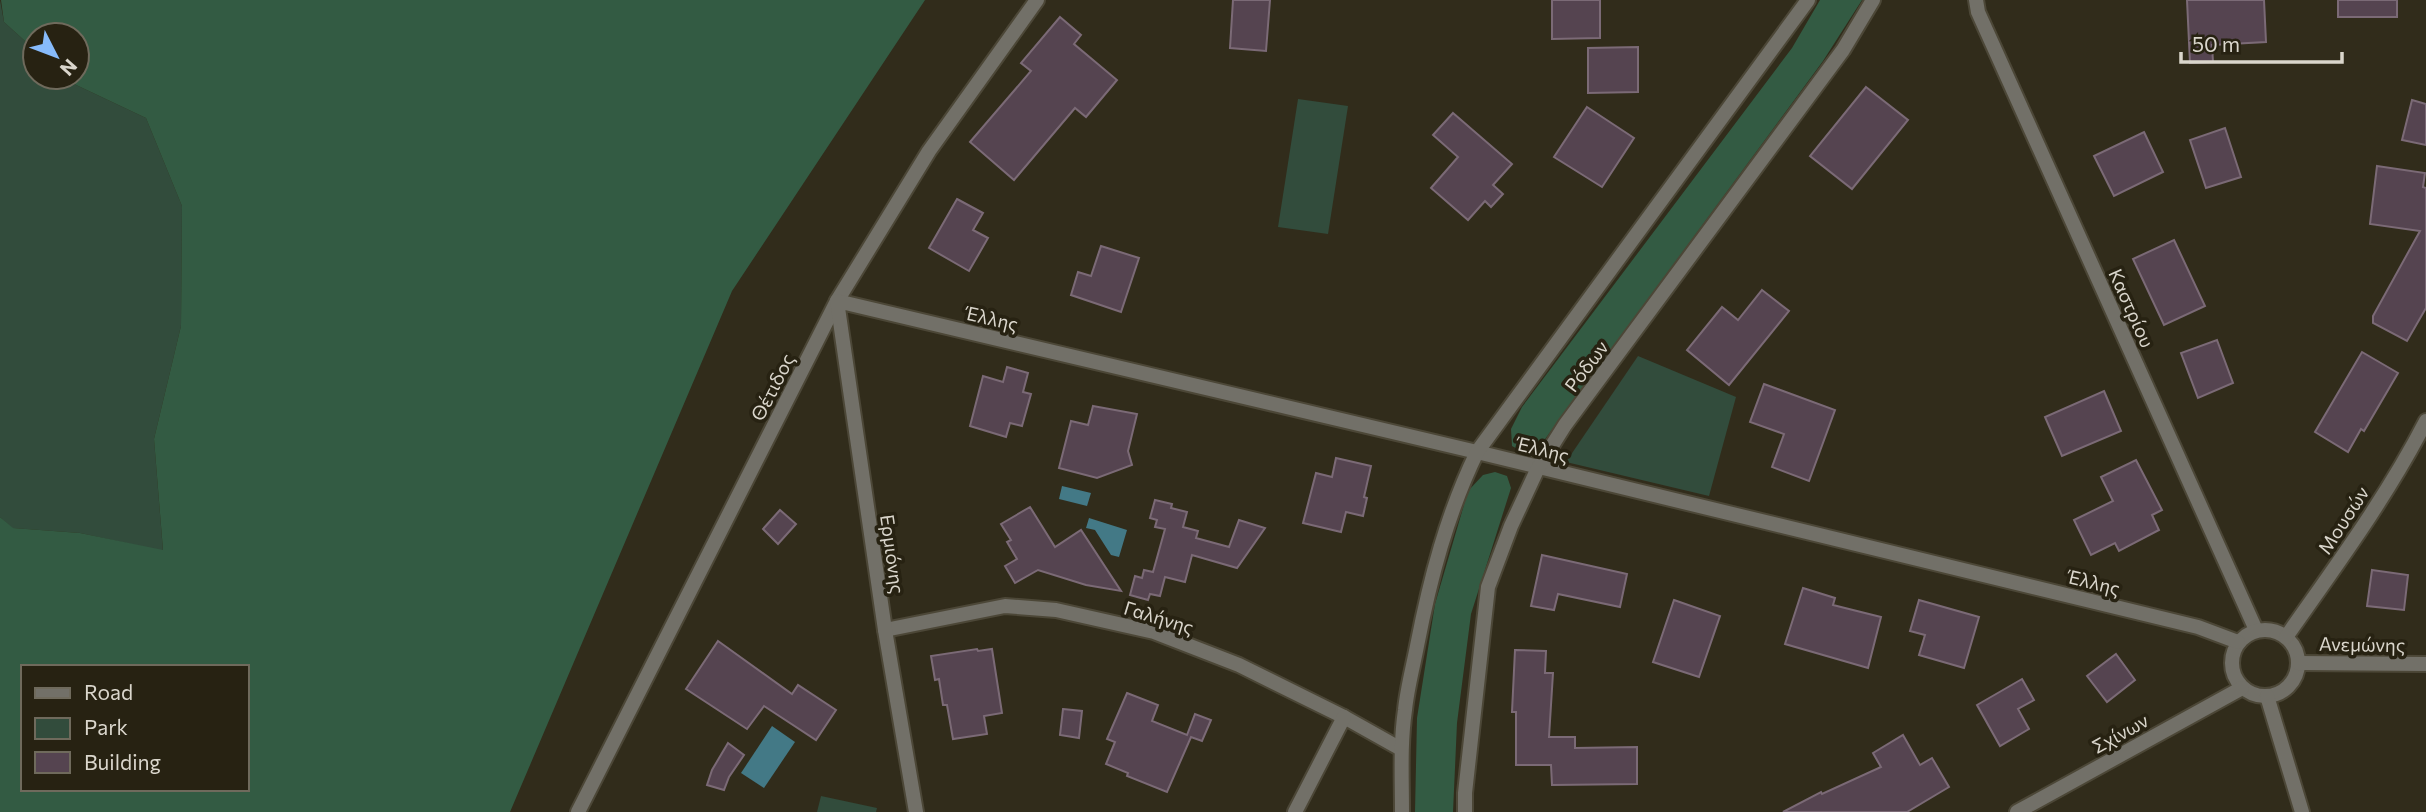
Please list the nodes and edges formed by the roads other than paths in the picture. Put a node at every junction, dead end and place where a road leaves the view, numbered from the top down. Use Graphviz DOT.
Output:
graph roads {
  1 [pos="1037,0"];
  2 [pos="1808,0"];
  3 [pos="1873,0"];
  4 [pos="1976,0"];
  5 [pos="837,301"];
  6 [pos="2426,421"];
  7 [pos="1477,452"];
  8 [pos="1538,468"];
  9 [pos="885,630"];
  10 [pos="2256,631"];
  11 [pos="2286,637"];
  12 [pos="2238,642"];
  13 [pos="2298,663"];
  14 [pos="2426,664"];
  15 [pos="2242,688"];
  16 [pos="2267,696"];
  17 [pos="1344,717"];
  18 [pos="1401,749"];
  19 [pos="578,812"];
  20 [pos="916,812"];
  21 [pos="1295,812"];
  22 [pos="1402,812"];
  23 [pos="1465,812"];
  24 [pos="2017,812"];
  25 [pos="2302,812"];
  1 -- 5 [label="street, Θέτιδος"];
  2 -- 7 [label="street, Ρόδων"];
  3 -- 8 [label="street, Ρόδων"];
  4 -- 10 [label="street, Καστρίου"];
  5 -- 7 [label="street, Έλλης"];
  5 -- 9 [label="street, Ερμιόνης"];
  5 -- 19 [label="street, Θέτιδος"];
  6 -- 11 [label="street, Μουσών"];
  7 -- 8 [label="street, Έλλης"];
  7 -- 18 [label="street, Ρόδων"];
  8 -- 12 [label="street, Έλλης"];
  8 -- 23 [label="street, Ρόδων"];
  9 -- 17 [label="street, Γαλήνης"];
  9 -- 20 [label="street, Ερμιόνης"];
  10 -- 11 [label="street"];
  10 -- 12 [label="street"];
  11 -- 13 [label="street"];
  12 -- 15 [label="street"];
  13 -- 14 [label="street, Ανεμώνης"];
  13 -- 16 [label="street"];
  15 -- 16 [label="street"];
  15 -- 24 [label="street, Σχίνων"];
  16 -- 25 [label="street"];
  17 -- 18 [label="street, Γαλήνης"];
  17 -- 21 [label="street"];
  18 -- 22 [label="street, Ρόδων"];
}
